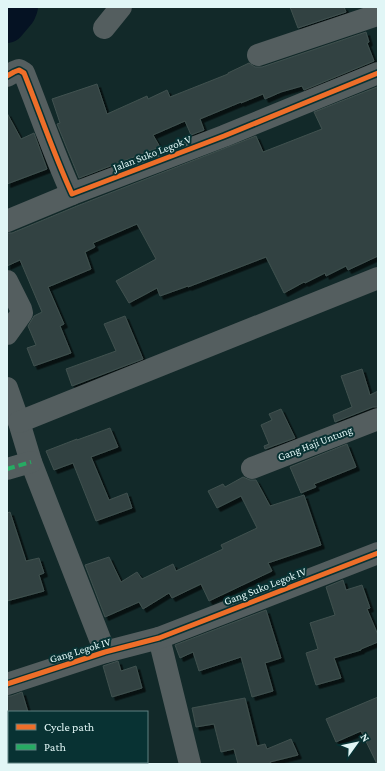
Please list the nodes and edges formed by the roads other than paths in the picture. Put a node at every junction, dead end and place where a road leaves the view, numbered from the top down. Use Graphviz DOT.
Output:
graph roads {
  1 [pos="121,7"];
  2 [pos="374,17"];
  3 [pos="104,28"];
  4 [pos="258,55"];
  5 [pos="378,73"];
  6 [pos="7,76"];
  7 [pos="72,194"];
  8 [pos="7,221"];
  9 [pos="378,278"];
  10 [pos="7,280"];
  11 [pos="7,334"];
  12 [pos="7,388"];
  13 [pos="378,419"];
  14 [pos="19,422"];
  15 [pos="31,462"];
  16 [pos="252,468"];
  17 [pos="7,469"];
  18 [pos="378,553"];
  19 [pos="159,638"];
  20 [pos="105,652"];
  21 [pos="7,684"];
  22 [pos="190,764"];
  1 -- 3 [label="street"];
  2 -- 4 [label="street"];
  5 -- 7 [label="street, Jalan Suko Legok V"];
  6 -- 7 [label="street"];
  7 -- 8 [label="street, Jalan Suko Legok V"];
  9 -- 14 [label="street"];
  10 -- 11 [label="street"];
  12 -- 14 [label="street"];
  13 -- 16 [label="street, Gang Haji Untung"];
  14 -- 15 [label="street"];
  15 -- 17 [label="street"];
  15 -- 20 [label="street"];
  18 -- 19 [label="street, Gang Suko Legok IV"];
  19 -- 20 [label="street, Gang Legok IV"];
  19 -- 22 [label="street"];
  20 -- 21 [label="street, Gang Legok IV"];
}
